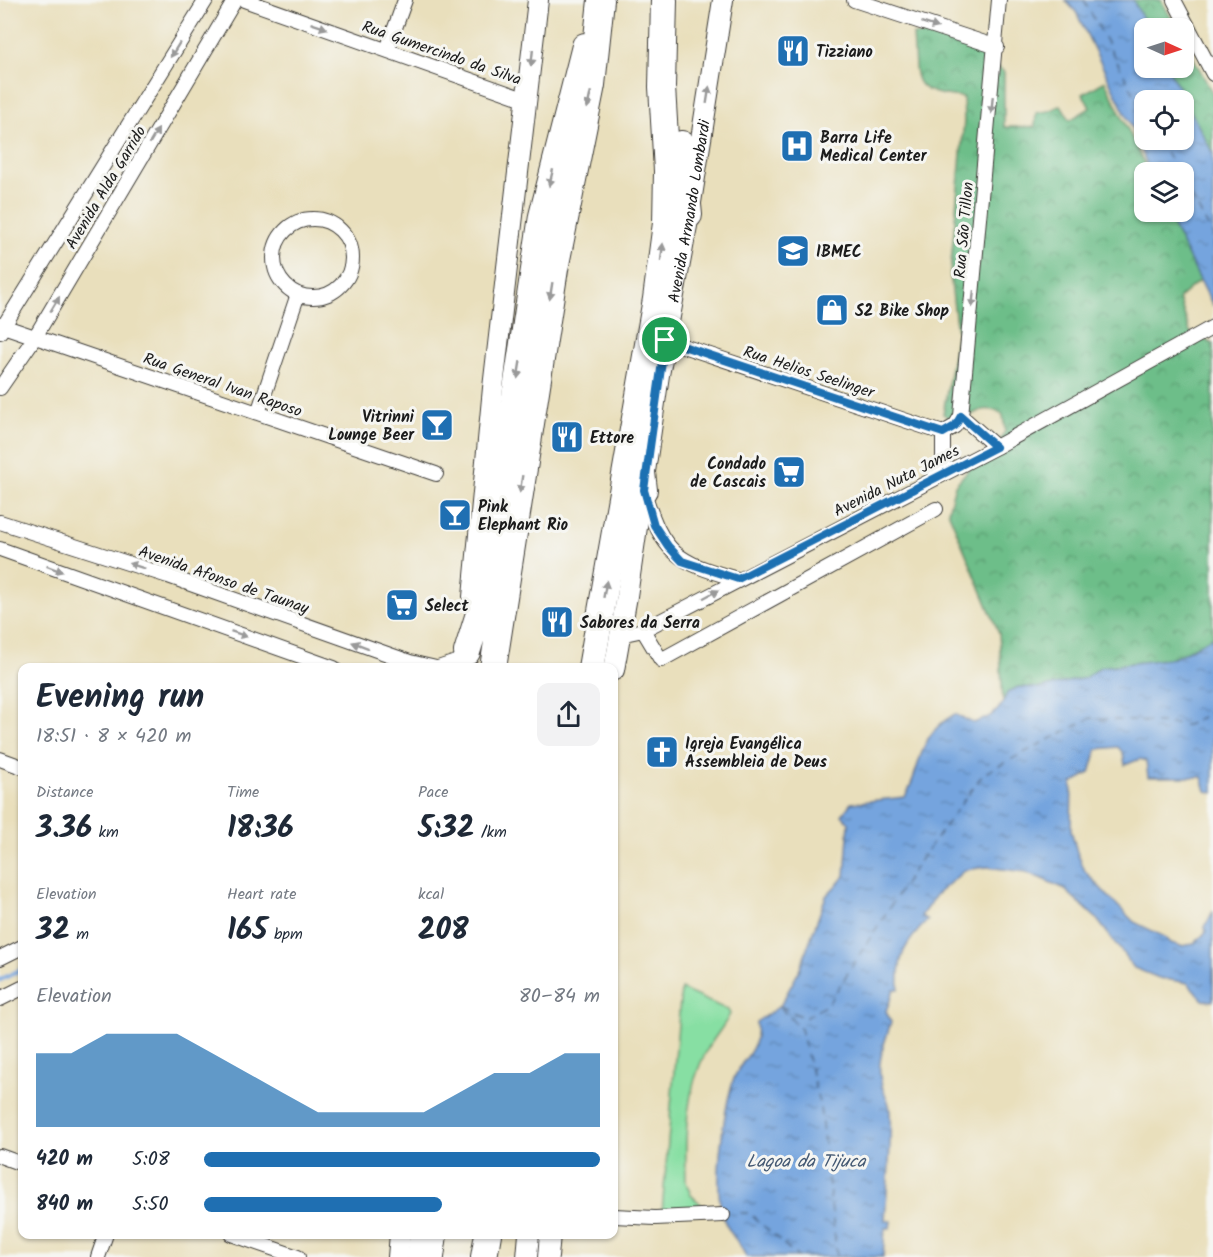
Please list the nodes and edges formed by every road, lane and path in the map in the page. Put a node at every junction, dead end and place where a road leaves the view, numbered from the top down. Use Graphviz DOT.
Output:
graph roads {
  1 [pos="206,0"];
  2 [pos="235,0"];
  3 [pos="244,0"];
  4 [pos="405,0"];
  5 [pos="538,0"];
  6 [pos="600,0"];
  7 [pos="666,0"];
  8 [pos="723,0"];
  9 [pos="854,0"];
  10 [pos="999,0"];
  11 [pos="1174,0"];
  12 [pos="997,47"];
  13 [pos="387,50"];
  14 [pos="1213,74"];
  15 [pos="527,100"];
  16 [pos="689,215"];
  17 [pos="298,294"];
  18 [pos="1213,327"];
  19 [pos="1,328"];
  20 [pos="35,337"];
  21 [pos="665,340"];
  22 [pos="0,388"];
  23 [pos="258,413"];
  24 [pos="636,413"];
  25 [pos="961,416"];
  26 [pos="943,433"];
  27 [pos="996,447"];
  28 [pos="436,474"];
  29 [pos="933,479"];
  30 [pos="644,490"];
  31 [pos="936,509"];
  32 [pos="0,522"];
  33 [pos="0,549"];
  34 [pos="738,579"];
  35 [pos="643,630"];
  36 [pos="620,635"];
  37 [pos="466,660"];
  38 [pos="320,663"];
  39 [pos="414,663"];
  40 [pos="494,663"];
  41 [pos="592,663"];
  42 [pos="615,663"];
  43 [pos="0,759"];
  44 [pos="18,766"];
  45 [pos="18,949"];
  46 [pos="0,958"];
  47 [pos="18,990"];
  48 [pos="0,999"];
  49 [pos="0,1156"];
  50 [pos="18,1163"];
  51 [pos="723,1215"];
  52 [pos="618,1216"];
  53 [pos="104,1239"];
  54 [pos="246,1239"];
  55 [pos="400,1239"];
  56 [pos="419,1239"];
  57 [pos="433,1239"];
  58 [pos="487,1239"];
  59 [pos="529,1239"];
  60 [pos="550,1239"];
  61 [pos="98,1257"];
  62 [pos="298,1257"];
  63 [pos="398,1257"];
  64 [pos="417,1257"];
  65 [pos="431,1257"];
  66 [pos="484,1257"];
  67 [pos="527,1257"];
  68 [pos="548,1257"];
  1 -- 19 [label="street, Avenida Alda Garrido, one-way"];
  20 -- 2 [label="street, Avenida Alda Garrido, one-way"];
  3 -- 13 [label="street, Rua Gumercindo da Silva, one-way"];
  4 -- 13 [label="street"];
  5 -- 15 [label="main road, one-way"];
  6 -- 37 [label="highway, one-way"];
  6 -- 40 [label="highway, one-way"];
  7 -- 16 [label="highway"];
  24 -- 7 [label="highway, Avenida Armando Lombardi, one-way"];
  16 -- 8 [label="main road, Avenida Armando Lombardi, one-way"];
  9 -- 12 [label="street, one-way"];
  10 -- 12 [label="street, Rua São Tillon"];
  11 -- 14 [label="street"];
  12 -- 25 [label="street, Rua São Tillon, one-way"];
  13 -- 15 [label="street, Rua Gumercindo da Silva"];
  15 -- 37 [label="main road"];
  16 -- 21 [label="main road, Avenida Armando Lombardi"];
  17 -- 17 [label="street"];
  17 -- 23 [label="street"];
  18 -- 27 [label="street, Avenida Nuta James"];
  19 -- 20 [label="street, Rua General Ivan Raposo"];
  20 -- 22 [label="street, Avenida Alda Garrido"];
  20 -- 23 [label="street, Rua General Ivan Raposo"];
  21 -- 26 [label="street, Rua Helios Seelinger"];
  21 -- 30 [label="main road, Avenida Armando Lombardi"];
  23 -- 28 [label="street, Rua General Ivan Raposo"];
  24 -- 30 [label="highway"];
  41 -- 24 [label="highway, Avenida Armando Lombardi, one-way"];
  25 -- 26 [label="street"];
  25 -- 27 [label="street"];
  26 -- 29 [label="street"];
  27 -- 29 [label="street, Avenida Nuta James"];
  29 -- 34 [label="street, Avenida Nuta James"];
  30 -- 34 [label="street"];
  30 -- 36 [label="main road, Avenida Armando Lombardi"];
  31 -- 35 [label="street"];
  39 -- 32 [label="street, Avenida Afonso de Taunay, one-way"];
  33 -- 38 [label="street, one-way"];
  35 -- 34 [label="street, Avenida Nuta James, one-way"];
  35 -- 36 [label="street, Avenida Nuta James"];
  36 -- 42 [label="main road, Avenida Armando Lombardi"];
  43 -- 44 [label="street"];
  45 -- 46 [label="street"];
  47 -- 48 [label="street"];
  49 -- 50 [label="street"];
  51 -- 52 [label="street"];
  53 -- 61 [label="street"];
  54 -- 62 [label="street"];
  55 -- 63 [label="main road"];
  56 -- 64 [label="main road"];
  57 -- 65 [label="highway"];
  58 -- 66 [label="highway"];
  59 -- 67 [label="main road"];
  60 -- 68 [label="main road"];
}
